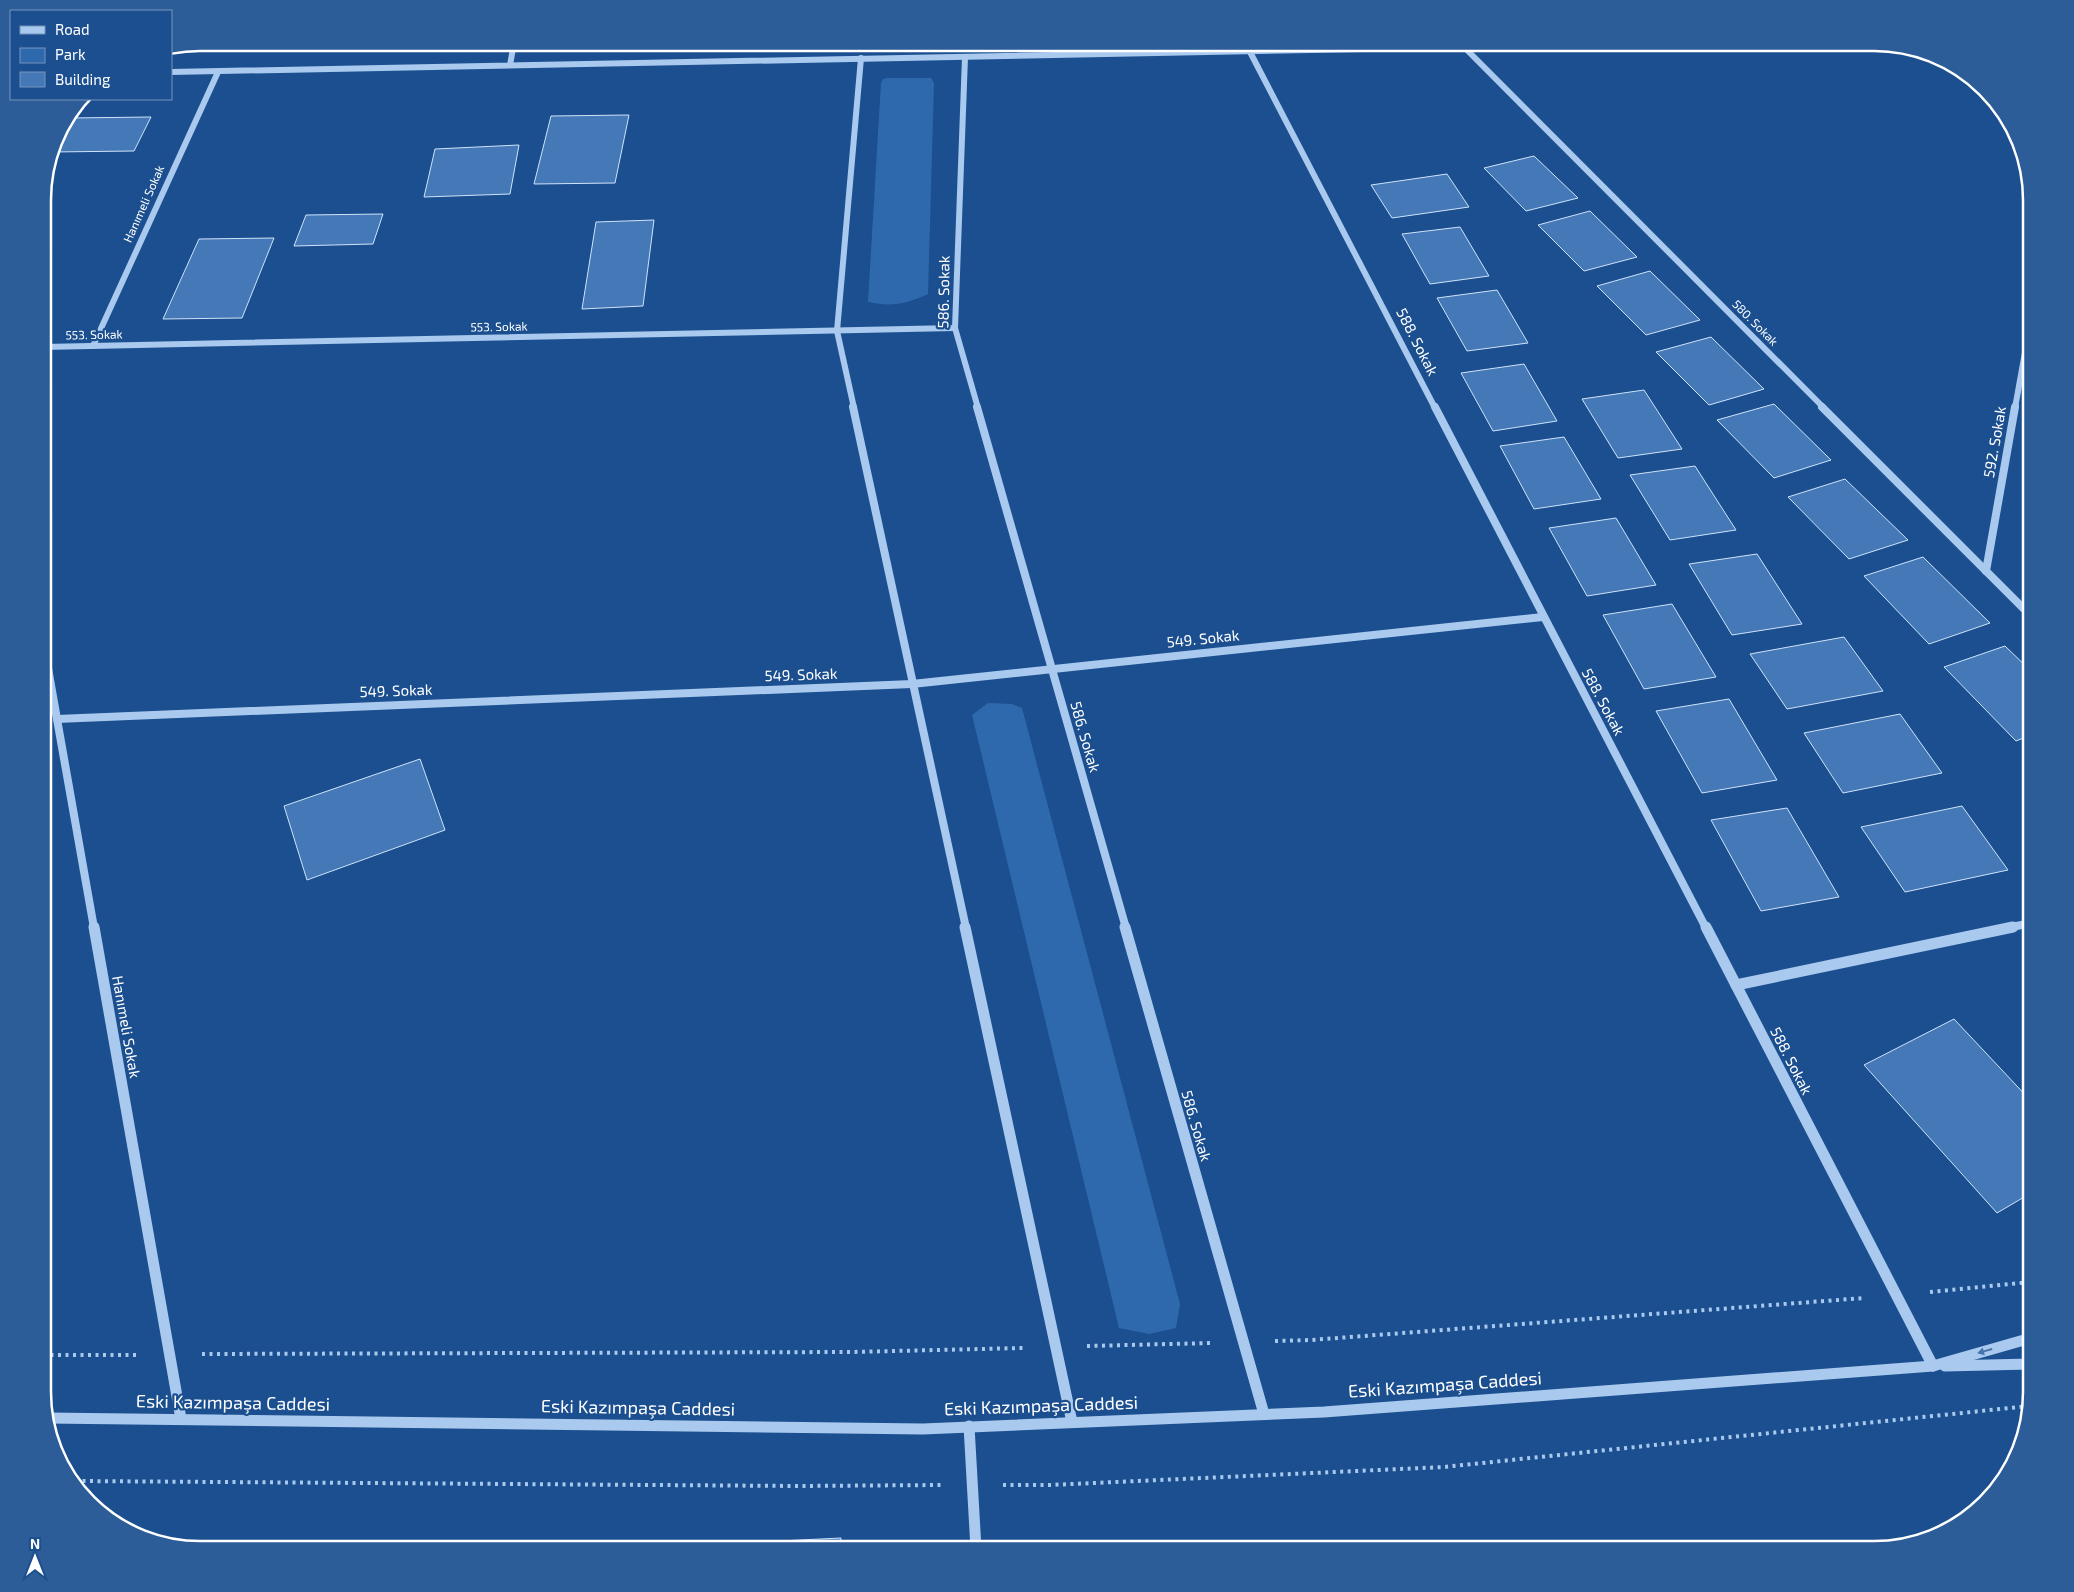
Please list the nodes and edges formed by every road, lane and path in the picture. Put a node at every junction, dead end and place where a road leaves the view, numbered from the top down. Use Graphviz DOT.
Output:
graph roads {
  1 [pos="512,51"];
  2 [pos="1202,51"];
  3 [pos="1250,51"];
  4 [pos="1468,51"];
  5 [pos="965,56"];
  6 [pos="861,58"];
  7 [pos="510,65"];
  8 [pos="172,72"];
  9 [pos="218,72"];
  10 [pos="955,328"];
  11 [pos="837,331"];
  12 [pos="93,346"];
  13 [pos="52,348"];
  14 [pos="2023,368"];
  15 [pos="1986,571"];
  16 [pos="2023,607"];
  17 [pos="1543,617"];
  18 [pos="1052,669"];
  19 [pos="912,684"];
  20 [pos="52,705"];
  21 [pos="57,719"];
  22 [pos="2023,925"];
  23 [pos="1736,984"];
  24 [pos="2023,1341"];
  25 [pos="2023,1364"];
  26 [pos="1932,1366"];
  27 [pos="2021,1407"];
  28 [pos="1264,1414"];
  29 [pos="54,1418"];
  30 [pos="180,1419"];
  31 [pos="1072,1422"];
  32 [pos="969,1426"];
  33 [pos="81,1481"];
  34 [pos="972,1485"];
  35 [pos="975,1541"];
  1 -- 7 [label="street"];
  2 -- 5 [label="street"];
  3 -- 17 [label="street, 588. Sokak"];
  4 -- 15 [label="street, 580. Sokak"];
  5 -- 6 [label="street"];
  5 -- 10 [label="street, 586. Sokak"];
  6 -- 7 [label="street"];
  6 -- 11 [label="street"];
  7 -- 9 [label="street"];
  8 -- 9 [label="street"];
  9 -- 12 [label="street, Hanımeli Sokak"];
  10 -- 11 [label="street, 553. Sokak"];
  10 -- 18 [label="street, 586. Sokak"];
  11 -- 12 [label="street, 553. Sokak"];
  11 -- 19 [label="street"];
  12 -- 13 [label="street, 553. Sokak"];
  14 -- 15 [label="street, 592. Sokak"];
  15 -- 16 [label="street, 580. Sokak"];
  17 -- 18 [label="street, 549. Sokak"];
  17 -- 23 [label="street, 588. Sokak"];
  18 -- 19 [label="street, 549. Sokak"];
  18 -- 28 [label="street, 586. Sokak"];
  19 -- 21 [label="street, 549. Sokak"];
  19 -- 31 [label="street"];
  20 -- 21 [label="street, Hanımeli Sokak"];
  21 -- 30 [label="street, Hanımeli Sokak"];
  22 -- 23 [label="street"];
  23 -- 26 [label="street, 588. Sokak"];
  24 -- 26 [label="street, Eski Kazımpaşa Caddesi, one-way"];
  25 -- 26 [label="street"];
  26 -- 28 [label="street, Eski Kazımpaşa Caddesi"];
  27 -- 34 [label="path"];
  28 -- 31 [label="street, Eski Kazımpaşa Caddesi"];
  29 -- 30 [label="street, Eski Kazımpaşa Caddesi"];
  30 -- 32 [label="street, Eski Kazımpaşa Caddesi"];
  31 -- 32 [label="street, Eski Kazımpaşa Caddesi"];
  32 -- 34 [label="street"];
  33 -- 34 [label="path"];
  34 -- 35 [label="street"];
}
